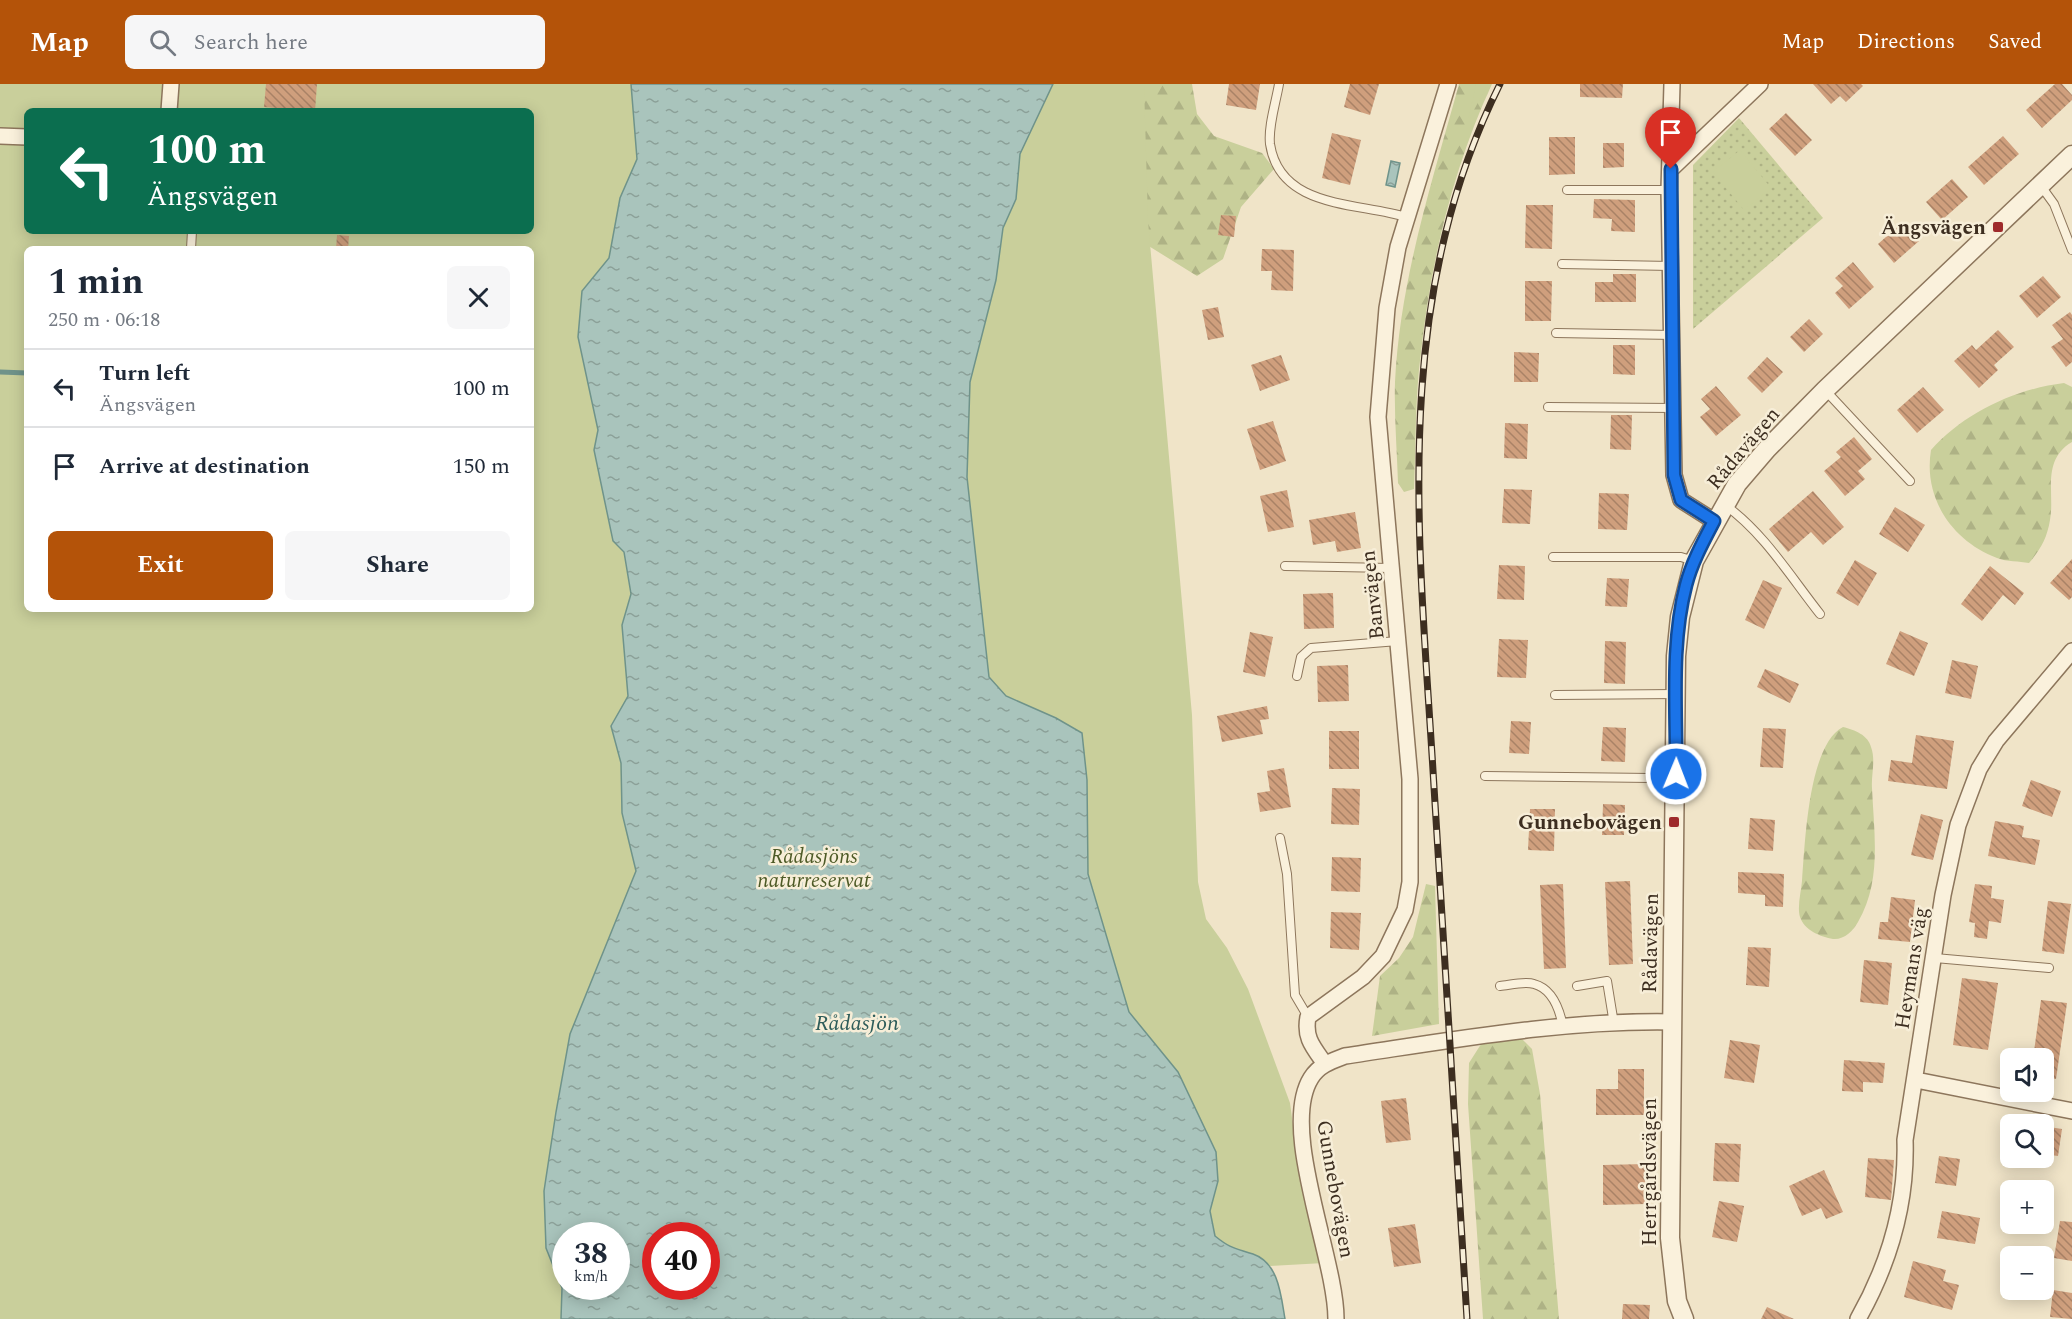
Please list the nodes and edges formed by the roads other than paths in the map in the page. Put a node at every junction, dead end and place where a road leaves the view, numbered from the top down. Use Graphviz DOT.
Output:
graph roads {
  1 [pos="171,84"];
  2 [pos="1279,84"];
  3 [pos="1448,84"];
  4 [pos="1672,84"];
  5 [pos="1760,84"];
  6 [pos="169,108"];
  7 [pos="0,136"];
  8 [pos="24,138"];
  9 [pos="2072,155"];
  10 [pos="1671,169"];
  11 [pos="2042,186"];
  12 [pos="1567,190"];
  13 [pos="1669,190"];
  14 [pos="1406,217"];
  15 [pos="2072,250"];
  16 [pos="1562,264"];
  17 [pos="1671,266"];
  18 [pos="1556,333"];
  19 [pos="1674,335"];
  20 [pos="1825,390"];
  21 [pos="1548,407"];
  22 [pos="1674,408"];
  23 [pos="1910,481"];
  24 [pos="1724,504"];
  25 [pos="1714,521"];
  26 [pos="1553,557"];
  27 [pos="1694,561"];
  28 [pos="1285,566"];
  29 [pos="1390,568"];
  30 [pos="1820,614"];
  31 [pos="1398,641"];
  32 [pos="2072,651"];
  33 [pos="1297,676"];
  34 [pos="1677,694"];
  35 [pos="1555,695"];
  36 [pos="1676,774"];
  37 [pos="1485,776"];
  38 [pos="1280,838"];
  39 [pos="1935,958"];
  40 [pos="2049,968"];
  41 [pos="1500,986"];
  42 [pos="1577,986"];
  43 [pos="1308,1017"];
  44 [pos="1672,1022"];
  45 [pos="1614,1024"];
  46 [pos="1563,1027"];
  47 [pos="1325,1064"];
  48 [pos="1916,1080"];
  49 [pos="2072,1111"];
  50 [pos="1336,1319"];
  51 [pos="1684,1319"];
  52 [pos="1858,1319"];
  1 -- 6 [label="street"];
  2 -- 14 [label="lane"];
  3 -- 14 [label="street, Banvägen"];
  4 -- 10 [label="street"];
  5 -- 10 [label="street"];
  7 -- 8 [label="street"];
  9 -- 11 [label="street, Rådavägen"];
  10 -- 13 [label="street"];
  11 -- 15 [label="lane"];
  11 -- 20 [label="street, Rådavägen"];
  12 -- 13 [label="lane"];
  13 -- 17 [label="street"];
  14 -- 29 [label="street, Banvägen"];
  16 -- 17 [label="lane"];
  17 -- 19 [label="street"];
  18 -- 19 [label="lane"];
  19 -- 22 [label="street"];
  20 -- 23 [label="lane"];
  20 -- 24 [label="street, Rådavägen"];
  21 -- 22 [label="lane"];
  22 -- 25 [label="street"];
  24 -- 25 [label="street, Rådavägen"];
  24 -- 30 [label="lane"];
  25 -- 27 [label="street, Rådavägen"];
  26 -- 27 [label="lane"];
  27 -- 34 [label="street, Rådavägen"];
  28 -- 29 [label="lane"];
  29 -- 31 [label="street, Banvägen"];
  31 -- 33 [label="lane"];
  31 -- 43 [label="street, Banvägen"];
  32 -- 39 [label="street, Heymans väg"];
  34 -- 35 [label="lane"];
  34 -- 36 [label="street, Rådavägen"];
  36 -- 37 [label="lane"];
  36 -- 44 [label="street, Rådavägen"];
  38 -- 43 [label="lane"];
  39 -- 40 [label="lane"];
  39 -- 48 [label="street, Heymans väg"];
  41 -- 46 [label="lane"];
  42 -- 45 [label="lane"];
  43 -- 47 [label="street"];
  44 -- 45 [label="street"];
  44 -- 51 [label="street, Herrgårdsvägen"];
  45 -- 46 [label="street"];
  46 -- 47 [label="street"];
  47 -- 50 [label="street, Gunnebovägen"];
  48 -- 49 [label="street"];
  48 -- 52 [label="street, Heymans väg"];
}
